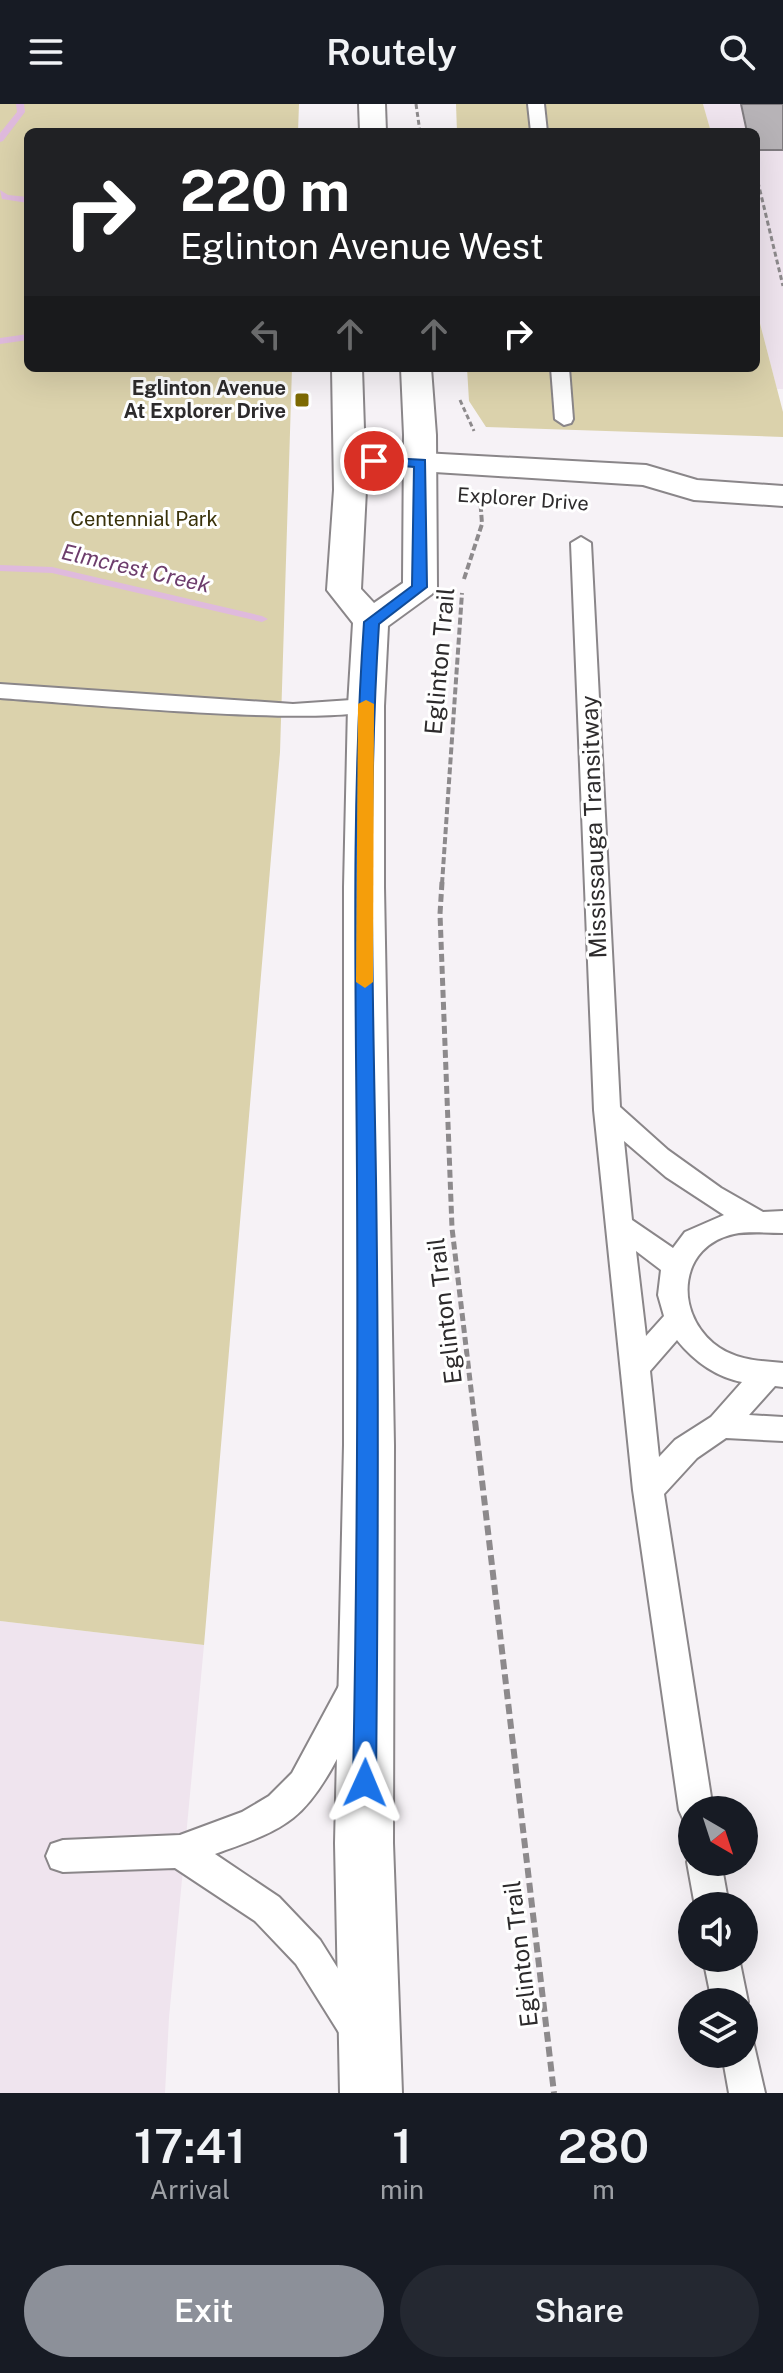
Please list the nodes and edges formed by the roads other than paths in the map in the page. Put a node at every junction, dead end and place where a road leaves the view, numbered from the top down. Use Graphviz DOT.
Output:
graph roads {
  1 [pos="372,104"];
  2 [pos="536,104"];
  3 [pos="373,128"];
  4 [pos="539,128"];
  5 [pos="347,372"];
  6 [pos="416,372"];
  7 [pos="560,372"];
  8 [pos="564,419"];
  9 [pos="350,475"];
  10 [pos="420,478"];
  11 [pos="694,490"];
  12 [pos="783,496"];
  13 [pos="581,543"];
  14 [pos="371,622"];
  15 [pos="0,691"];
  16 [pos="366,706"];
  17 [pos="607,1110"];
  18 [pos="753,1219"];
  19 [pos="783,1222"];
  20 [pos="620,1225"];
  21 [pos="674,1264"];
  22 [pos="677,1321"];
  23 [pos="634,1369"];
  24 [pos="774,1376"];
  25 [pos="721,1426"];
  26 [pos="783,1429"];
  27 [pos="648,1490"];
  28 [pos="366,1662"];
  29 [pos="694,1796"];
  30 [pos="180,1851"];
  31 [pos="63,1856"];
  32 [pos="743,2068"];
  33 [pos="370,2070"];
  34 [pos="747,2093"];
  1 -- 3 [label="main road"];
  2 -- 4 [label="lane"];
  5 -- 9 [label="main road"];
  6 -- 10 [label="main road"];
  7 -- 8 [label="lane"];
  9 -- 10 [label="main road, Explorer Drive"];
  9 -- 14 [label="main road"];
  10 -- 11 [label="main road, Explorer Drive"];
  10 -- 11 [label="main road, Explorer Drive"];
  10 -- 14 [label="main road"];
  11 -- 12 [label="main road, Explorer Drive"];
  13 -- 17 [label="lane, Mississauga Transitway"];
  14 -- 16 [label="main road"];
  15 -- 16 [label="lane"];
  16 -- 28 [label="main road"];
  17 -- 18 [label="lane"];
  17 -- 20 [label="lane, Mississauga Transitway"];
  18 -- 19 [label="lane"];
  18 -- 21 [label="lane"];
  20 -- 21 [label="lane"];
  20 -- 23 [label="lane, Mississauga Transitway"];
  21 -- 22 [label="lane"];
  22 -- 23 [label="lane"];
  22 -- 24 [label="lane"];
  23 -- 27 [label="lane, Mississauga Transitway"];
  24 -- 25 [label="lane"];
  25 -- 26 [label="lane"];
  25 -- 27 [label="lane"];
  27 -- 29 [label="lane, Mississauga Transitway"];
  28 -- 30 [label="lane"];
  28 -- 33 [label="main road"];
  30 -- 31 [label="lane"];
  30 -- 33 [label="lane"];
  32 -- 34 [label="lane"];
}
